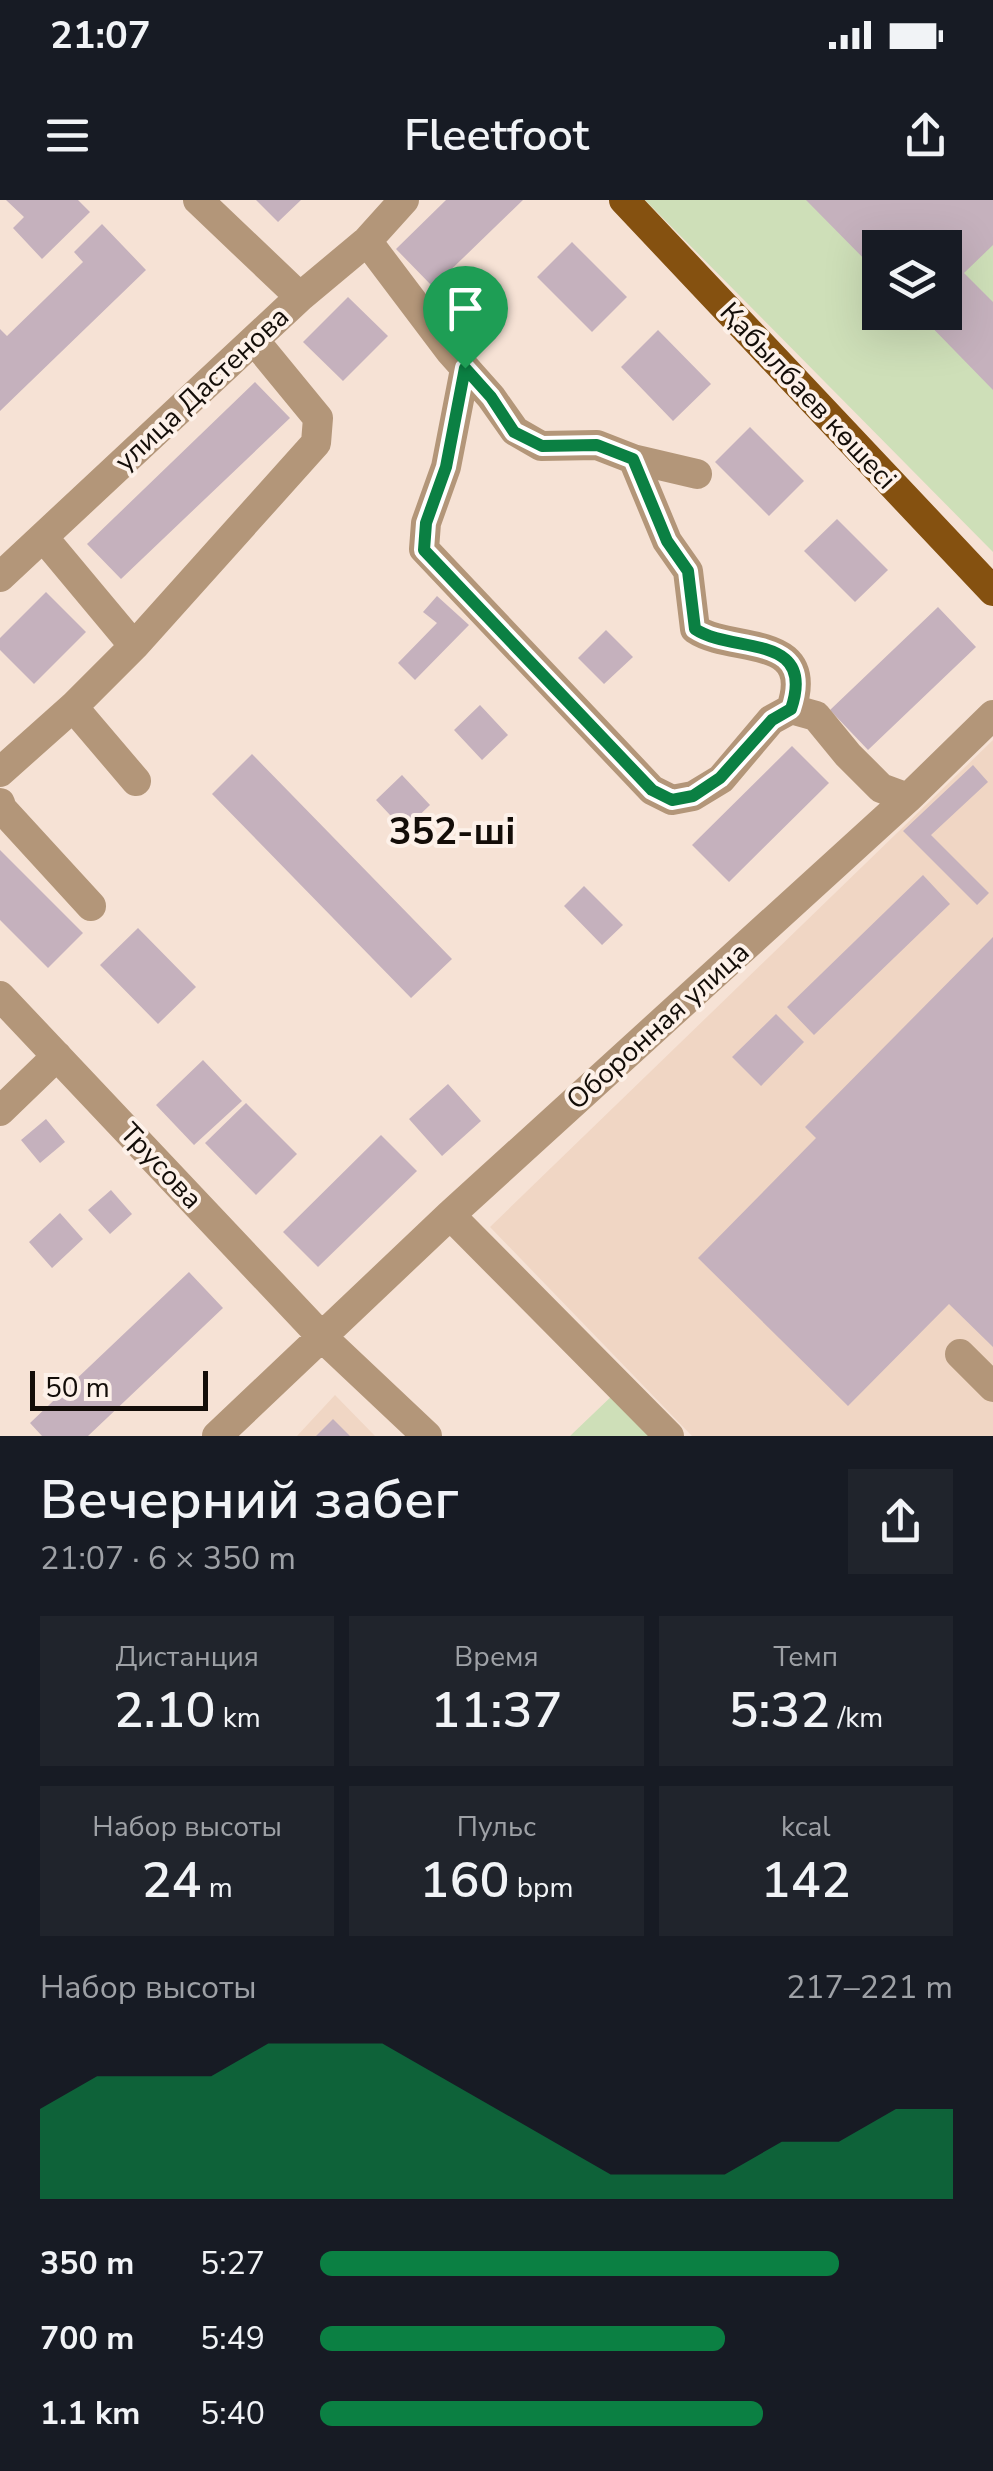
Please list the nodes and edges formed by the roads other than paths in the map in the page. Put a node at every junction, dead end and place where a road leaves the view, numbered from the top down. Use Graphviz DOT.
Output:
graph roads {
  1 [pos="198,200"];
  2 [pos="404,200"];
  3 [pos="624,200"];
  4 [pos="367,241"];
  5 [pos="300,298"];
  6 [pos="254,340"];
  7 [pos="465,368"];
  8 [pos="633,459"];
  9 [pos="698,474"];
  10 [pos="44,537"];
  11 [pos="0,578"];
  12 [pos="993,591"];
  13 [pos="134,646"];
  14 [pos="73,708"];
  15 [pos="791,709"];
  16 [pos="988,734"];
  17 [pos="0,772"];
  18 [pos="136,781"];
  19 [pos="908,798"];
  20 [pos="0,802"];
  21 [pos="91,906"];
  22 [pos="0,996"];
  23 [pos="57,1056"];
  24 [pos="0,1111"];
  25 [pos="450,1215"];
  26 [pos="322,1336"];
  27 [pos="960,1354"];
  28 [pos="993,1387"];
  29 [pos="217,1436"];
  30 [pos="428,1436"];
  31 [pos="669,1436"];
  1 -- 5 [label="street"];
  2 -- 4 [label="street, улица Дастенова"];
  3 -- 12 [label="main road, Қабылбаев көшесі"];
  4 -- 5 [label="street, улица Дастенова"];
  4 -- 7 [label="street"];
  5 -- 6 [label="street, улица Дастенова"];
  6 -- 10 [label="street, улица Дастенова"];
  6 -- 13 [label="street"];
  7 -- 8 [label="street"];
  7 -- 15 [label="street"];
  8 -- 9 [label="street"];
  8 -- 15 [label="street"];
  10 -- 11 [label="street, улица Дастенова"];
  10 -- 13 [label="street"];
  13 -- 14 [label="street"];
  14 -- 17 [label="street"];
  14 -- 18 [label="street"];
  15 -- 19 [label="street"];
  16 -- 19 [label="street, Оборонная улица"];
  19 -- 25 [label="street, Оборонная улица"];
  20 -- 21 [label="street"];
  22 -- 23 [label="street, Трусова"];
  23 -- 24 [label="street"];
  23 -- 26 [label="street, Трусова"];
  25 -- 26 [label="street, Оборонная улица"];
  25 -- 31 [label="street"];
  26 -- 29 [label="street, Оборонная улица"];
  26 -- 30 [label="street, Трусова"];
  27 -- 28 [label="street"];
}
